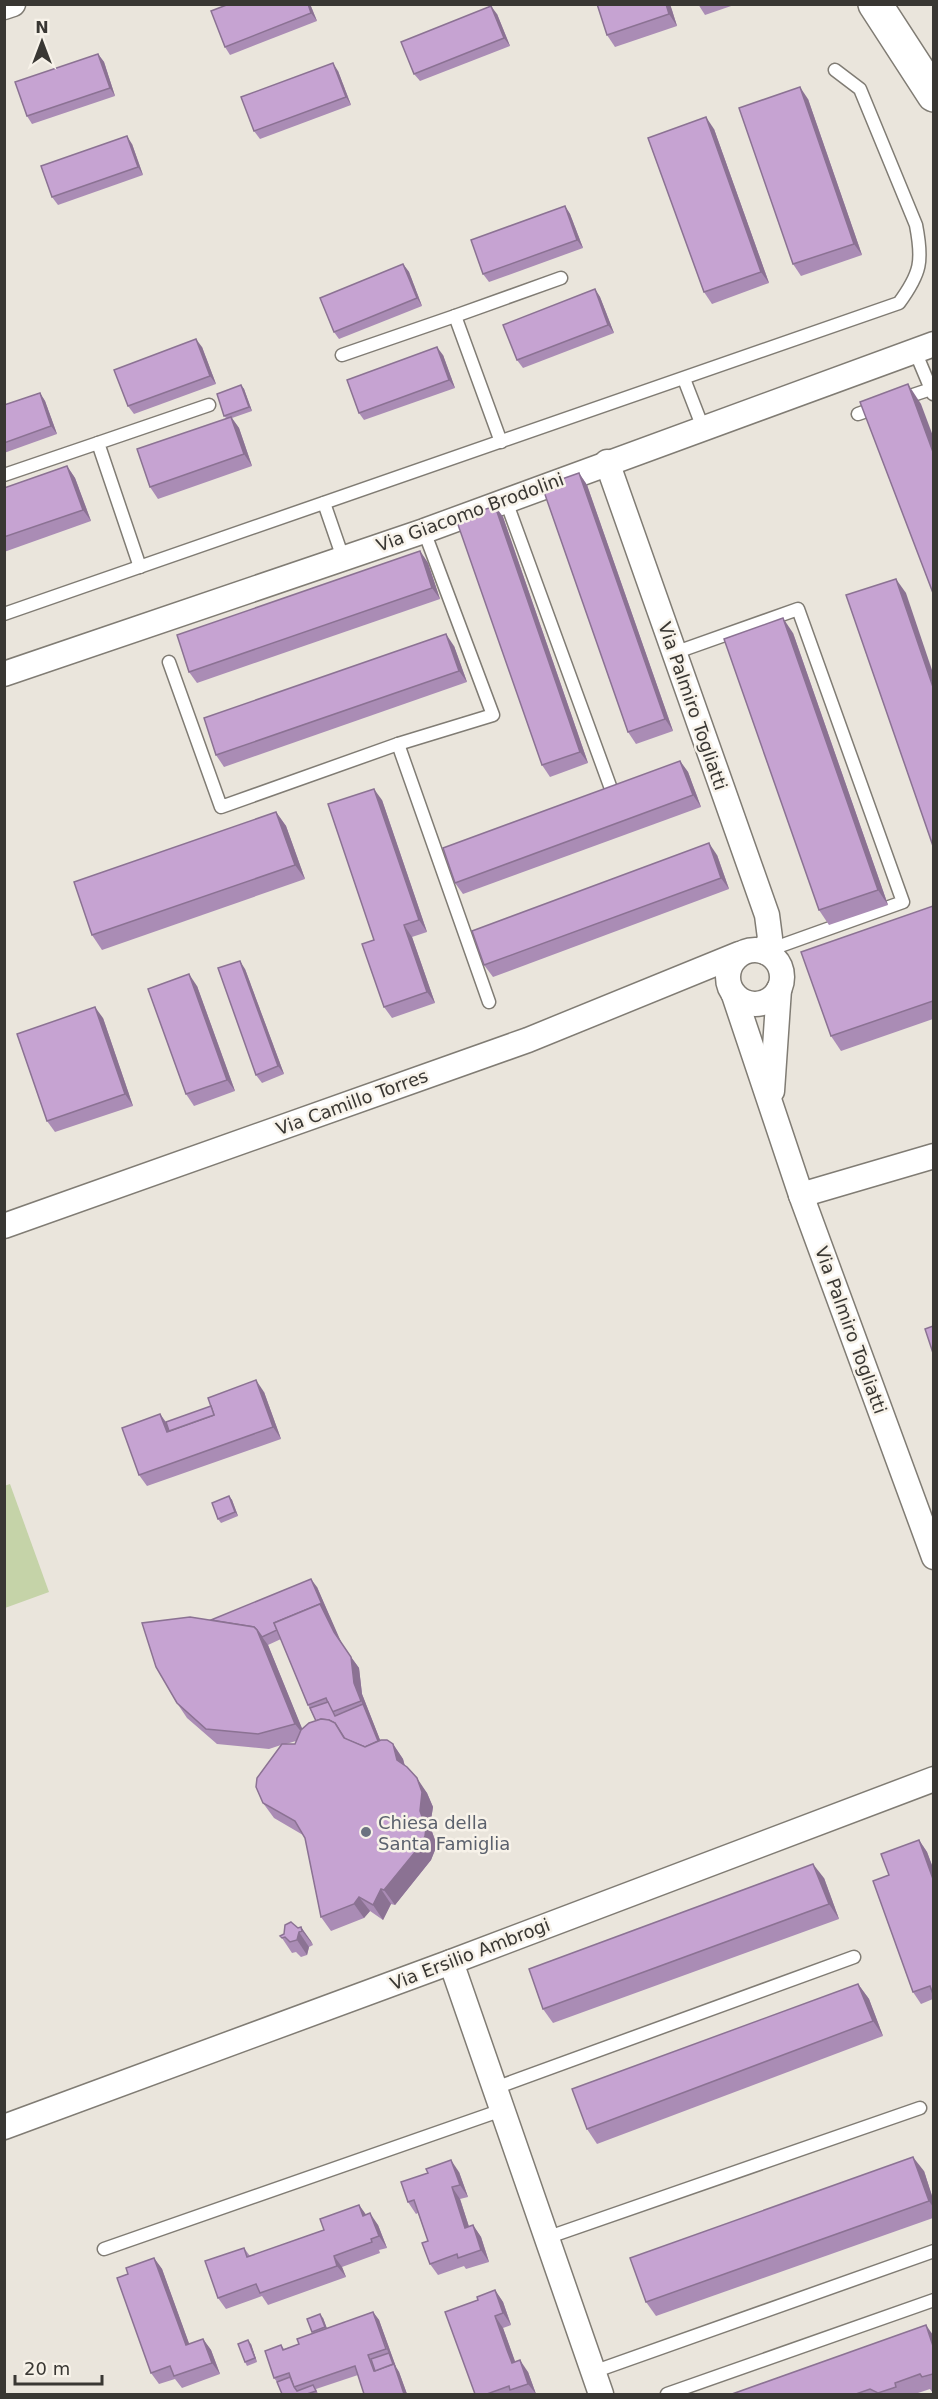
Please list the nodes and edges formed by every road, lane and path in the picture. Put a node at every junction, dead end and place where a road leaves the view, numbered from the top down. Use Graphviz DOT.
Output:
graph roads {
  1 [pos="13,4"];
  2 [pos="875,4"];
  3 [pos="4,7"];
  4 [pos="835,70"];
  5 [pos="933,95"];
  6 [pos="561,278"];
  7 [pos="455,316"];
  8 [pos="924,347"];
  9 [pos="342,356"];
  10 [pos="684,379"];
  11 [pos="932,393"];
  12 [pos="209,405"];
  13 [pos="858,414"];
  14 [pos="703,428"];
  15 [pos="501,442"];
  16 [pos="98,443"];
  17 [pos="607,462"];
  18 [pos="4,475"];
  19 [pos="506,501"];
  20 [pos="324,503"];
  21 [pos="424,531"];
  22 [pos="343,558"];
  23 [pos="140,567"];
  24 [pos="4,614"];
  25 [pos="674,653"];
  26 [pos="169,662"];
  27 [pos="4,674"];
  28 [pos="398,744"];
  29 [pos="610,786"];
  30 [pos="765,952"];
  31 [pos="739,954"];
  32 [pos="697,972"];
  33 [pos="779,989"];
  34 [pos="731,990"];
  35 [pos="489,1002"];
  36 [pos="771,1102"];
  37 [pos="933,1156"];
  38 [pos="801,1195"];
  39 [pos="4,1226"];
  40 [pos="931,1543"];
  41 [pos="933,1779"];
  42 [pos="854,1958"];
  43 [pos="452,1962"];
  44 [pos="499,2099"];
  45 [pos="920,2108"];
  46 [pos="4,2127"];
  47 [pos="546,2238"];
  48 [pos="104,2249"];
  49 [pos="933,2251"];
  50 [pos="933,2300"];
  51 [pos="593,2372"];
  52 [pos="600,2394"];
  53 [pos="667,2394"];
  1 -- 3 [label="street"];
  2 -- 5 [label="main road"];
  4 -- 10 [label="lane"];
  6 -- 7 [label="lane"];
  7 -- 9 [label="lane"];
  7 -- 15 [label="lane"];
  8 -- 11 [label="lane"];
  8 -- 14 [label="street, Via Giacomo Brodolini"];
  10 -- 14 [label="lane"];
  10 -- 15 [label="lane"];
  11 -- 13 [label="lane"];
  12 -- 16 [label="lane"];
  14 -- 17 [label="street, Via Giacomo Brodolini"];
  15 -- 20 [label="lane"];
  16 -- 18 [label="lane"];
  16 -- 23 [label="lane"];
  17 -- 19 [label="street, Via Giacomo Brodolini"];
  17 -- 25 [label="street, Via Palmiro Togliatti"];
  19 -- 21 [label="street, Via Giacomo Brodolini"];
  19 -- 29 [label="lane"];
  20 -- 22 [label="lane"];
  20 -- 23 [label="lane"];
  21 -- 22 [label="street, Via Giacomo Brodolini"];
  21 -- 28 [label="lane"];
  22 -- 27 [label="street, Via Giacomo Brodolini"];
  23 -- 24 [label="lane"];
  25 -- 30 [label="street, Via Palmiro Togliatti"];
  25 -- 30 [label="lane"];
  26 -- 28 [label="lane"];
  28 -- 35 [label="lane"];
  30 -- 31 [label="street"];
  30 -- 33 [label="street"];
  31 -- 32 [label="street, Via Camillo Torres"];
  31 -- 34 [label="street"];
  32 -- 34 [label="street"];
  32 -- 39 [label="street, Via Camillo Torres"];
  33 -- 34 [label="street"];
  33 -- 36 [label="street, Via Palmiro Togliatti"];
  34 -- 36 [label="street, Via Palmiro Togliatti"];
  36 -- 38 [label="street, Via Palmiro Togliatti"];
  37 -- 38 [label="street"];
  38 -- 40 [label="street, Via Palmiro Togliatti"];
  41 -- 43 [label="street, Via Ersilio Ambrogi"];
  42 -- 44 [label="lane"];
  43 -- 44 [label="street"];
  43 -- 46 [label="street, Via Ersilio Ambrogi"];
  44 -- 47 [label="street"];
  44 -- 48 [label="lane"];
  45 -- 47 [label="lane"];
  47 -- 51 [label="street"];
  49 -- 51 [label="lane"];
  50 -- 53 [label="lane"];
  51 -- 52 [label="street"];
}
